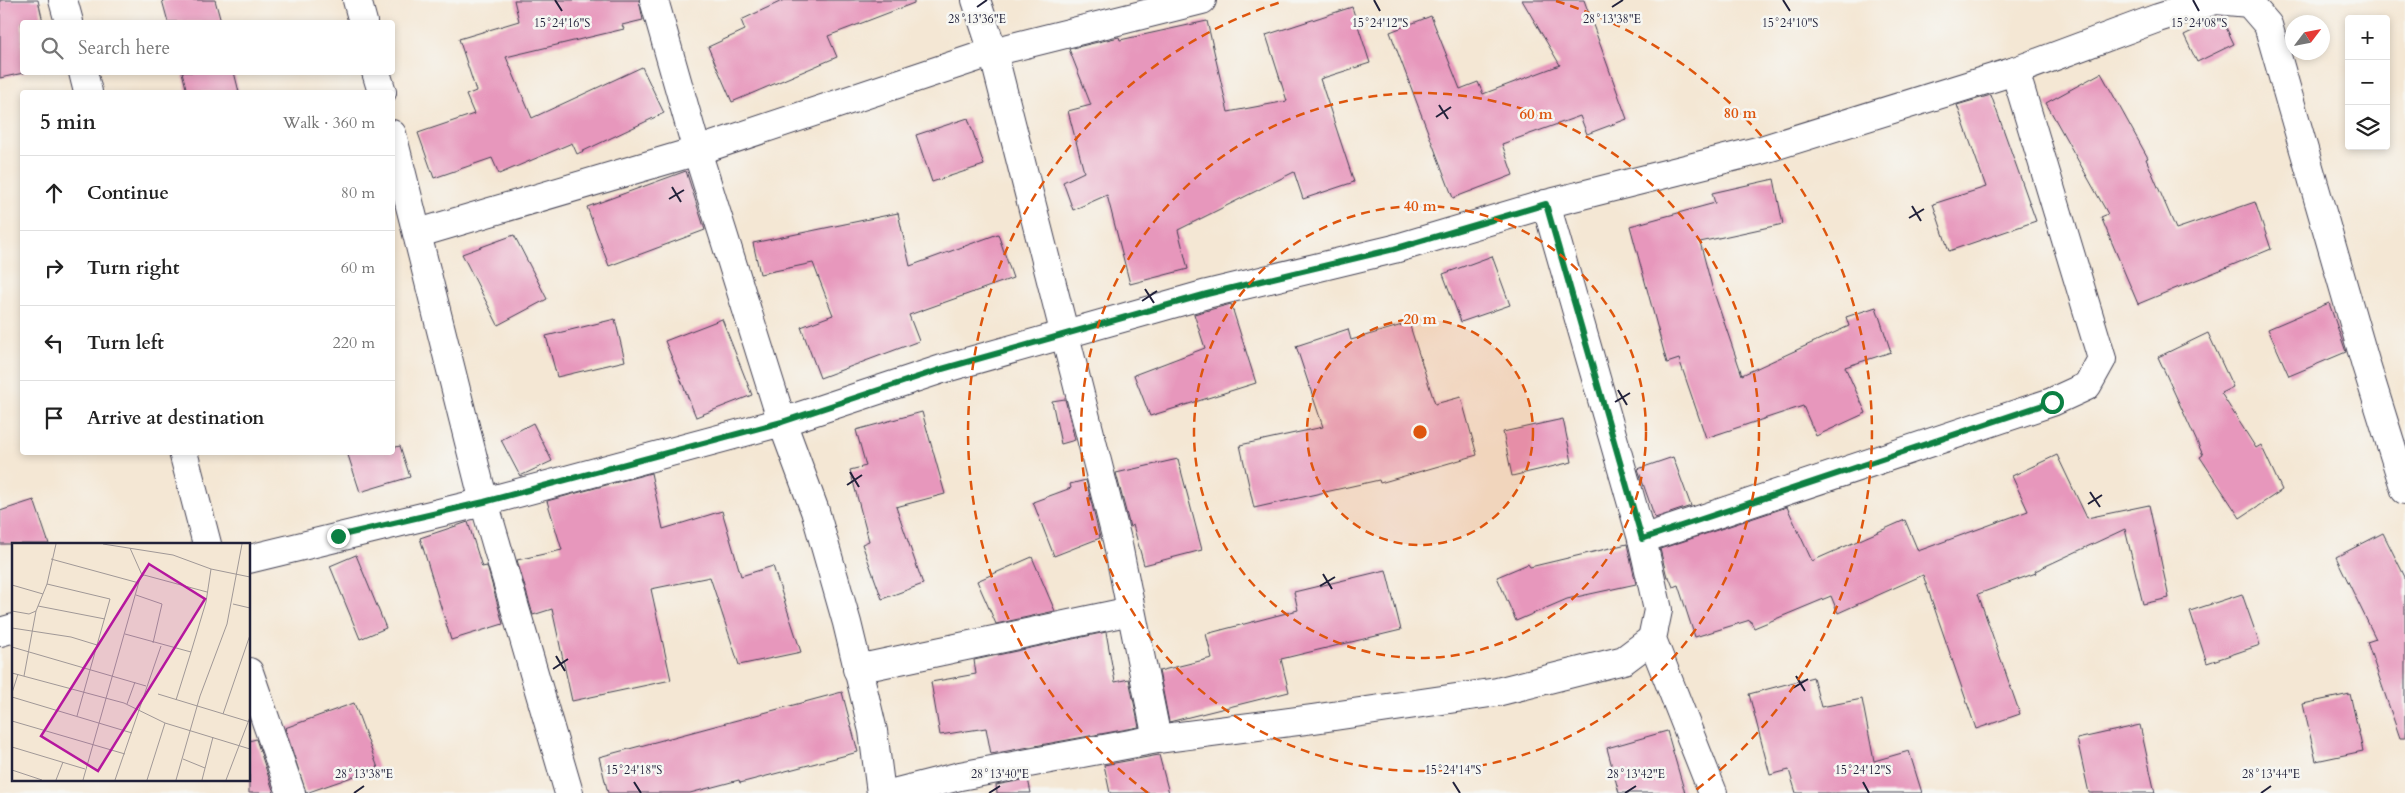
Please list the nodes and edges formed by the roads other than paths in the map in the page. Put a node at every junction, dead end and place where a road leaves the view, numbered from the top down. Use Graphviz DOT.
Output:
graph roads {
  1 [pos="63,0"];
  2 [pos="357,0"];
  3 [pos="654,0"];
  4 [pos="976,0"];
  5 [pos="1202,0"];
  6 [pos="2249,2"];
  7 [pos="2155,9"];
  8 [pos="68,20"];
  9 [pos="362,20"];
  10 [pos="993,52"];
  11 [pos="2014,71"];
  12 [pos="84,75"];
  13 [pos="377,75"];
  14 [pos="88,90"];
  15 [pos="381,90"];
  16 [pos="395,145"];
  17 [pos="697,151"];
  18 [pos="1546,204"];
  19 [pos="419,233"];
  20 [pos="1066,334"];
  21 [pos="782,422"];
  22 [pos="184,455"];
  23 [pos="2405,490"];
  24 [pos="484,502"];
  25 [pos="1642,539"];
  26 [pos="207,543"];
  27 [pos="250,559"];
  28 [pos="1131,610"];
  29 [pos="1652,639"];
  30 [pos="857,669"];
  31 [pos="250,675"];
  32 [pos="1157,739"];
  33 [pos="290,793"];
  34 [pos="569,793"];
  35 [pos="881,793"];
  36 [pos="894,793"];
  37 [pos="1713,793"];
  1 -- 8 [label="street"];
  2 -- 9 [label="street"];
  3 -- 17 [label="street"];
  4 -- 10 [label="street"];
  5 -- 10 [label="street"];
  6 -- 7 [label="street"];
  6 -- 23 [label="street"];
  7 -- 11 [label="street"];
  10 -- 17 [label="street"];
  10 -- 20 [label="street"];
  11 -- 18 [label="street"];
  11 -- 25 [label="street"];
  12 -- 14 [label="street"];
  13 -- 15 [label="street"];
  16 -- 19 [label="street"];
  17 -- 19 [label="street"];
  17 -- 21 [label="street"];
  18 -- 20 [label="street"];
  18 -- 25 [label="street"];
  19 -- 24 [label="street"];
  20 -- 21 [label="street"];
  20 -- 28 [label="street"];
  21 -- 24 [label="street"];
  21 -- 30 [label="street"];
  22 -- 26 [label="street"];
  24 -- 27 [label="street"];
  24 -- 34 [label="street"];
  25 -- 29 [label="street"];
  28 -- 30 [label="street"];
  28 -- 32 [label="street"];
  29 -- 32 [label="street"];
  29 -- 37 [label="street"];
  30 -- 35 [label="street"];
  31 -- 33 [label="street"];
  32 -- 36 [label="street"];
}
